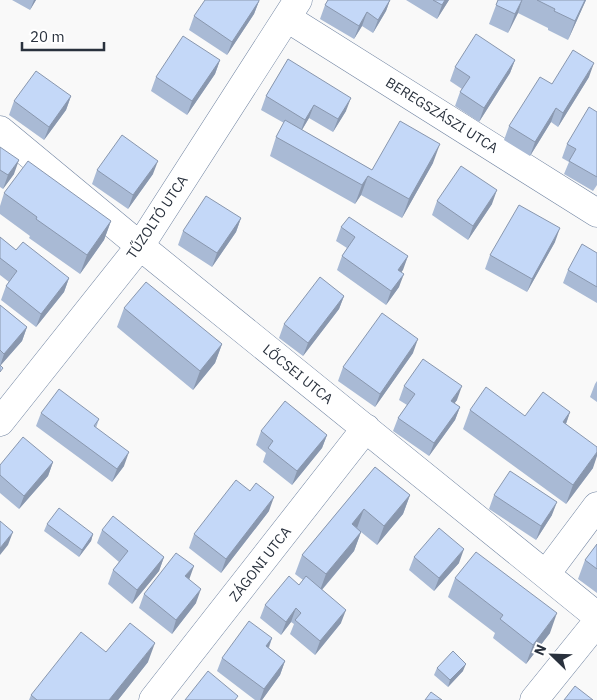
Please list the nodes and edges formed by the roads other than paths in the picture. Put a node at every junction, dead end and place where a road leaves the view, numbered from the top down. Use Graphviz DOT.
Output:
graph roads {
  1 [pos="292,9"];
  2 [pos="0,130"];
  3 [pos="597,213"];
  4 [pos="140,246"];
  5 [pos="0,422"];
  6 [pos="366,428"];
  7 [pos="597,506"];
  8 [pos="546,574"];
  9 [pos="597,616"];
  10 [pos="597,622"];
  11 [pos="153,700"];
  12 [pos="534,700"];
  1 -- 3 [label="street, BEREGSZÁSZI UTCA"];
  1 -- 4 [label="street, TŰZOLTÓ UTCA"];
  2 -- 4 [label="street, LŐCSEI UTCA"];
  4 -- 5 [label="street, TŰZOLTÓ UTCA"];
  4 -- 6 [label="street, LŐCSEI UTCA"];
  6 -- 8 [label="street, LŐCSEI UTCA"];
  6 -- 11 [label="street, ZÁGONI UTCA"];
  7 -- 8 [label="street"];
  8 -- 9 [label="street, LŐCSEI UTCA"];
  10 -- 12 [label="street"];
}
